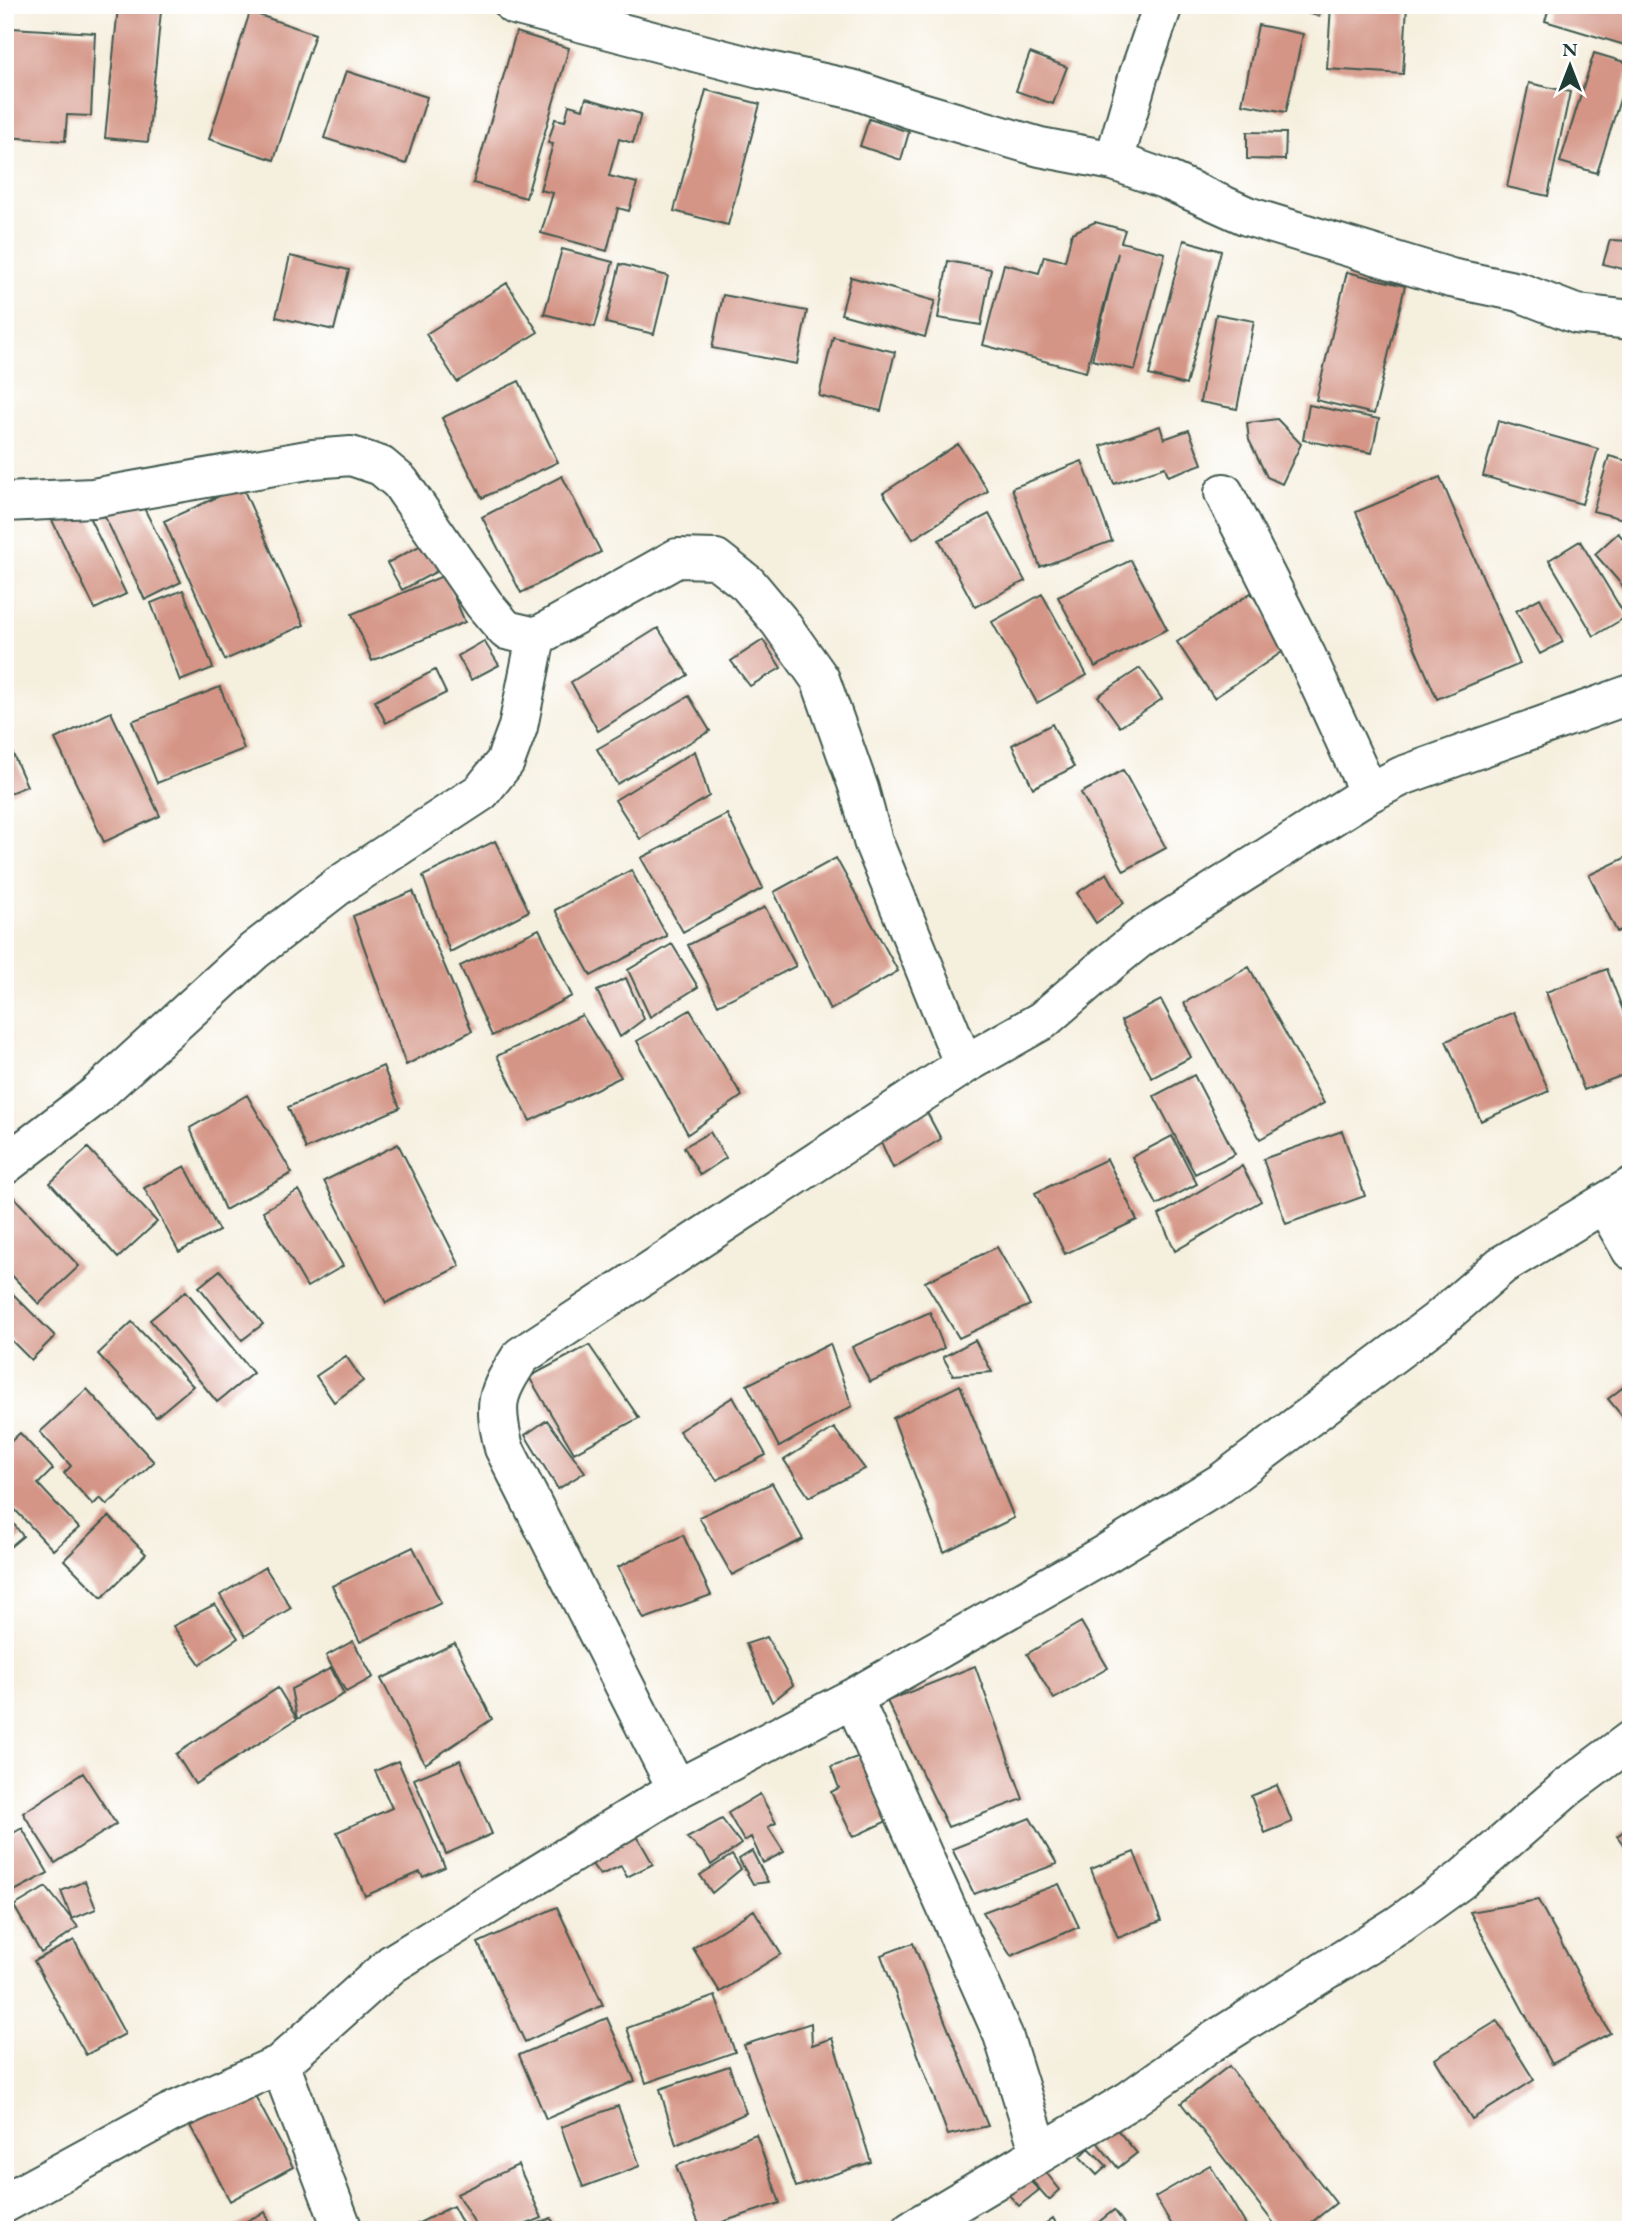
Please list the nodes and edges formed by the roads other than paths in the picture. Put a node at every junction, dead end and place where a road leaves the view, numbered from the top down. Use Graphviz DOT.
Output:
graph roads {
  1 [pos="514,5"];
  2 [pos="1163,5"];
  3 [pos="1114,161"];
  4 [pos="1631,320"];
  5 [pos="1224,493"];
  6 [pos="5,502"];
  7 [pos="536,637"];
  8 [pos="1631,694"];
  9 [pos="1369,793"];
  10 [pos="964,1065"];
  11 [pos="5,1165"];
  12 [pos="1617,1195"];
  13 [pos="1631,1250"];
  14 [pos="853,1698"];
  15 [pos="1631,1740"];
  16 [pos="677,1789"];
  17 [pos="280,2064"];
  18 [pos="1040,2153"];
  19 [pos="5,2203"];
  20 [pos="343,2230"];
  21 [pos="911,2230"];
  1 -- 3 [label="street"];
  2 -- 3 [label="street"];
  3 -- 4 [label="street"];
  5 -- 9 [label="street"];
  6 -- 7 [label="street"];
  7 -- 10 [label="street"];
  7 -- 11 [label="street"];
  8 -- 9 [label="street"];
  9 -- 10 [label="street"];
  10 -- 16 [label="street"];
  12 -- 13 [label="street"];
  12 -- 14 [label="street"];
  14 -- 16 [label="street"];
  14 -- 18 [label="street"];
  15 -- 18 [label="street"];
  16 -- 17 [label="street"];
  17 -- 19 [label="street"];
  17 -- 20 [label="street"];
  18 -- 21 [label="street"];
}
